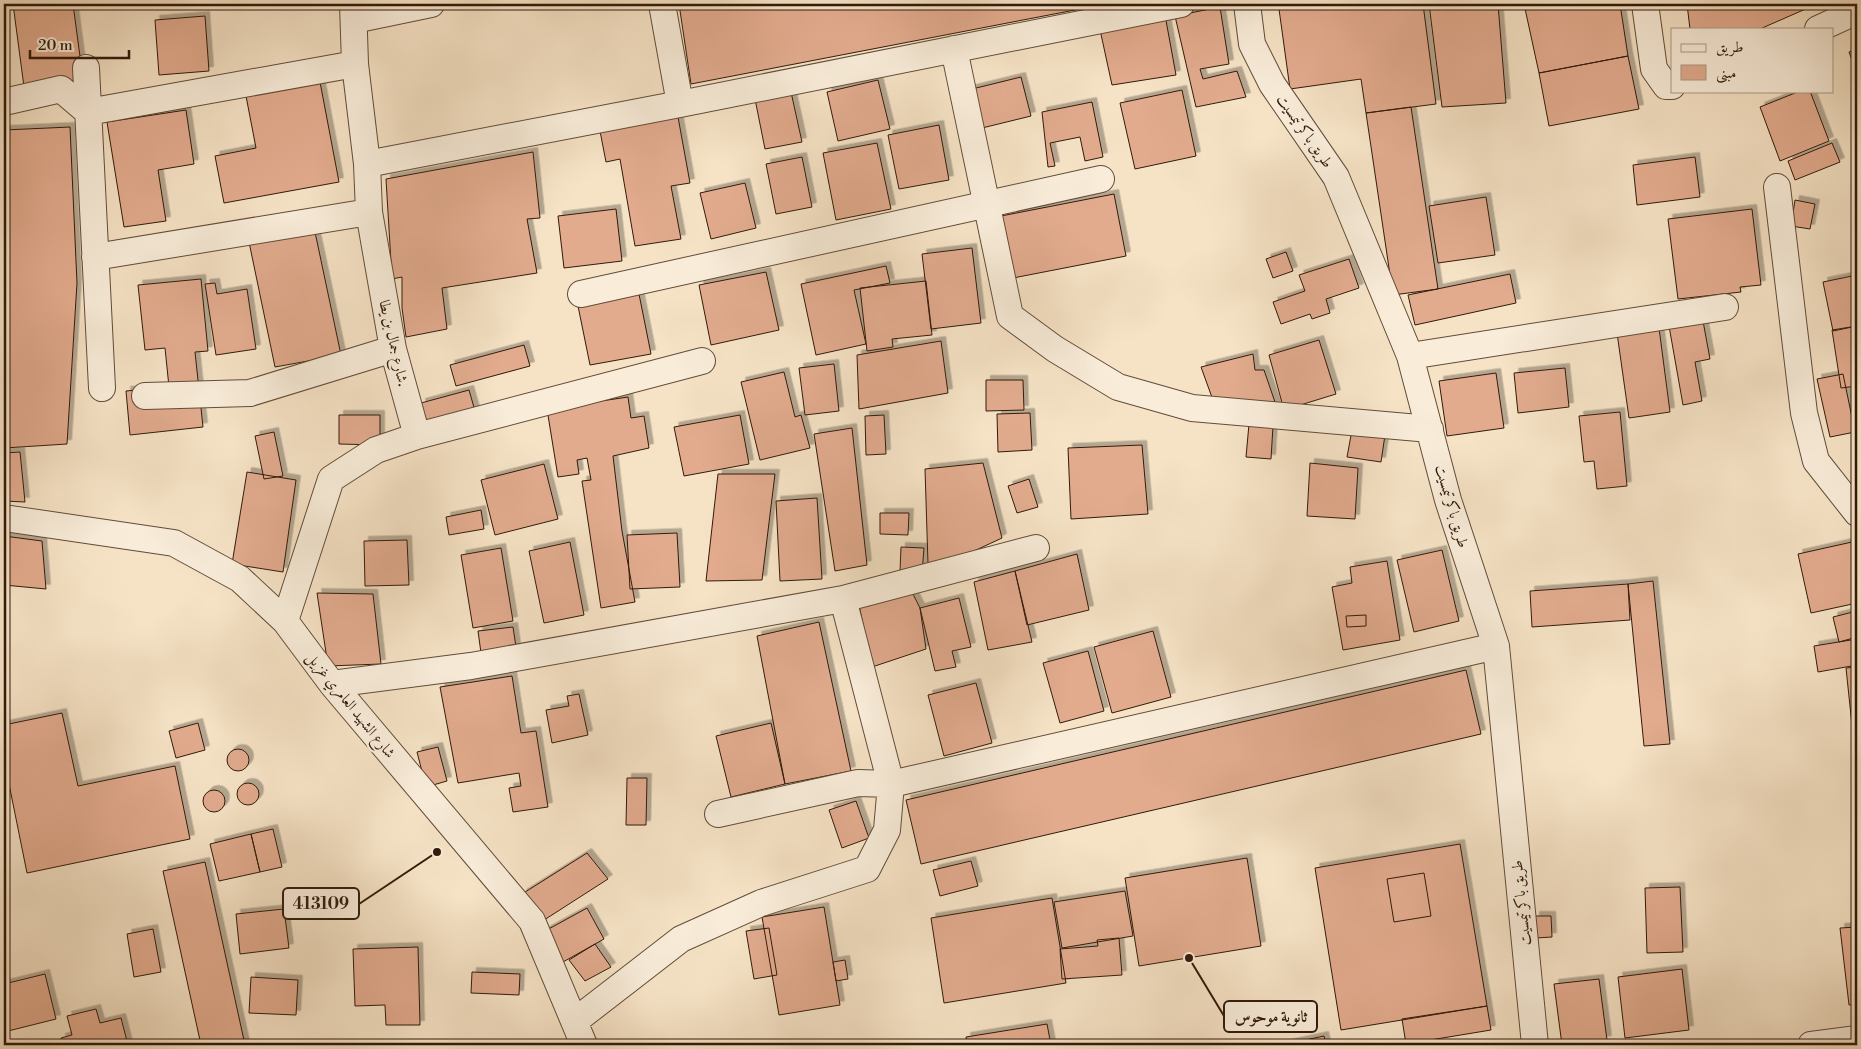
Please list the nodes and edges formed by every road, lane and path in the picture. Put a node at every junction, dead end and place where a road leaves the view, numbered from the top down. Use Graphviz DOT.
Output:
graph roads {
  1 [pos="431,4"];
  2 [pos="662,4"];
  3 [pos="1181,4"];
  4 [pos="1247,4"];
  5 [pos="1645,4"];
  6 [pos="1857,11"];
  7 [pos="354,12"];
  8 [pos="1820,28"];
  9 [pos="954,49"];
  10 [pos="354,64"];
  11 [pos="86,68"];
  12 [pos="1671,86"];
  13 [pos="4,102"];
  14 [pos="680,104"];
  15 [pos="88,112"];
  16 [pos="366,164"];
  17 [pos="1101,178"];
  18 [pos="1777,187"];
  19 [pos="985,204"];
  20 [pos="368,212"];
  21 [pos="95,257"];
  22 [pos="581,294"];
  23 [pos="1725,307"];
  24 [pos="393,349"];
  25 [pos="1410,356"];
  26 [pos="702,361"];
  27 [pos="102,388"];
  28 [pos="145,396"];
  29 [pos="1430,429"];
  30 [pos="417,436"];
  31 [pos="1857,513"];
  32 [pos="4,518"];
  33 [pos="1036,548"];
  34 [pos="843,599"];
  35 [pos="285,621"];
  36 [pos="1496,646"];
  37 [pos="332,684"];
  38 [pos="891,784"];
  39 [pos="718,814"];
  40 [pos="574,1021"];
  41 [pos="1857,1038"];
  42 [pos="584,1045"];
  43 [pos="1535,1045"];
  44 [pos="1812,1045"];
  1 -- 7 [label="street"];
  2 -- 14 [label="street"];
  3 -- 9 [label="street"];
  4 -- 25 [label="street, طريق باكر تيمسيت"];
  5 -- 12 [label="street"];
  6 -- 8 [label="street"];
  7 -- 10 [label="street, شارع جمال بن يطا."];
  9 -- 14 [label="street"];
  9 -- 19 [label="street"];
  10 -- 15 [label="street"];
  10 -- 16 [label="street, شارع جمال بن يطا."];
  11 -- 15 [label="street"];
  13 -- 15 [label="street"];
  14 -- 16 [label="street"];
  15 -- 21 [label="street"];
  16 -- 20 [label="street, شارع جمال بن يطا."];
  17 -- 19 [label="street"];
  18 -- 31 [label="street"];
  19 -- 22 [label="street"];
  19 -- 29 [label="street"];
  20 -- 21 [label="street"];
  20 -- 24 [label="street, شارع جمال بن يطا."];
  21 -- 27 [label="street"];
  23 -- 25 [label="street"];
  24 -- 28 [label="street"];
  24 -- 30 [label="street, شارع جمال بن يطا."];
  25 -- 29 [label="street, طريق باكر تيمسيت"];
  26 -- 30 [label="street"];
  29 -- 36 [label="street, طريق باكر تيمسيت"];
  30 -- 35 [label="street"];
  32 -- 35 [label="street, شارع الشهيد العامري غزيل"];
  33 -- 34 [label="street"];
  34 -- 37 [label="street"];
  34 -- 38 [label="street"];
  35 -- 37 [label="street, شارع الشهيد العامري غزيل"];
  36 -- 38 [label="street"];
  36 -- 43 [label="street, طريق باكر تيمسيت"];
  37 -- 40 [label="street, شارع الشهيد العامري غزيل"];
  38 -- 39 [label="street"];
  38 -- 40 [label="street"];
  40 -- 42 [label="street, شارع الشهيد العامري غزيل"];
  41 -- 44 [label="street"];
}
